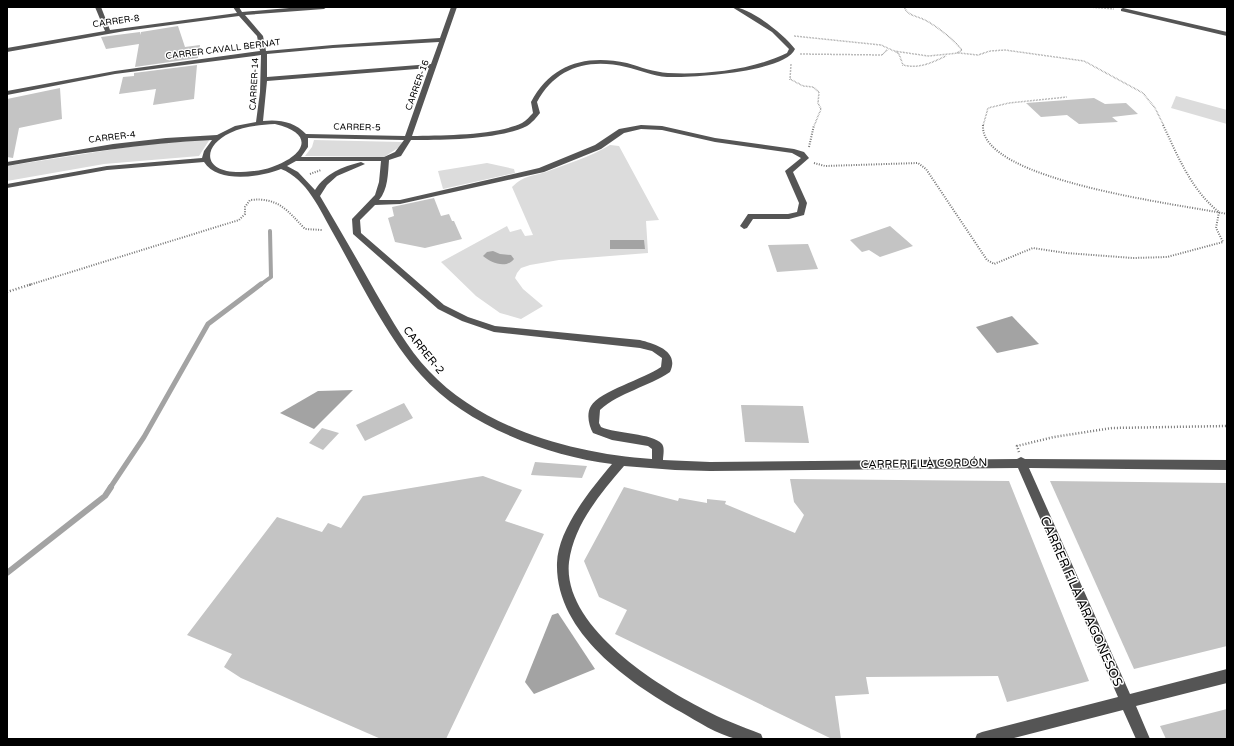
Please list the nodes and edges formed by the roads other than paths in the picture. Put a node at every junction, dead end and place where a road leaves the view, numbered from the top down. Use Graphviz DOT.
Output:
graph roads {
  1 [pos="98,7"];
  2 [pos="236,7"];
  3 [pos="324,7"];
  4 [pos="454,7"];
  5 [pos="735,7"];
  6 [pos="309,8"];
  7 [pos="1123,10"];
  8 [pos="241,15"];
  9 [pos="108,31"];
  10 [pos="1227,34"];
  11 [pos="442,40"];
  12 [pos="7,50"];
  13 [pos="264,53"];
  14 [pos="434,66"];
  15 [pos="264,79"];
  16 [pos="7,92"];
  17 [pos="259,123"];
  18 [pos="305,136"];
  19 [pos="220,137"];
  20 [pos="408,138"];
  21 [pos="293,159"];
  22 [pos="385,159"];
  23 [pos="206,160"];
  24 [pos="373,160"];
  25 [pos="7,164"];
  26 [pos="280,166"];
  27 [pos="7,186"];
  28 [pos="316,196"];
  29 [pos="373,203"];
  30 [pos="744,226"];
  31 [pos="621,462"];
  32 [pos="1021,462"];
  33 [pos="657,464"];
  34 [pos="1227,465"];
  35 [pos="1227,676"];
  36 [pos="1127,701"];
  37 [pos="756,739"];
  38 [pos="982,739"];
  39 [pos="1143,739"];
  1 -- 9 [label="street"];
  2 -- 8 [label="street, CARRER-14"];
  3 -- 6 [label="street, CARRER-8"];
  4 -- 11 [label="street, CARRER-16"];
  5 -- 20 [label="street, CARRER-5"];
  6 -- 8 [label="street, CARRER-8"];
  7 -- 10 [label="street"];
  8 -- 9 [label="street, CARRER-8"];
  8 -- 13 [label="street, CARRER-14"];
  9 -- 12 [label="street, CARRER-8"];
  11 -- 13 [label="street, CARRER CAVALL BERNAT"];
  11 -- 14 [label="street, CARRER-16"];
  13 -- 15 [label="street, CARRER-14"];
  13 -- 16 [label="street, CARRER CAVALL BERNAT"];
  14 -- 15 [label="street"];
  14 -- 20 [label="street, CARRER-16"];
  15 -- 17 [label="street, CARRER-14"];
  17 -- 18 [label="street"];
  17 -- 19 [label="street"];
  18 -- 20 [label="street, CARRER-5"];
  18 -- 21 [label="street"];
  19 -- 23 [label="street"];
  19 -- 25 [label="street, CARRER-4"];
  20 -- 22 [label="street, CARRER-16"];
  21 -- 24 [label="street"];
  21 -- 26 [label="street"];
  22 -- 24 [label="street"];
  22 -- 29 [label="street"];
  23 -- 26 [label="street"];
  23 -- 27 [label="street"];
  24 -- 28 [label="street"];
  26 -- 28 [label="street, CARRER-2"];
  28 -- 31 [label="street, CARRER-2"];
  29 -- 30 [label="street"];
  29 -- 33 [label="street"];
  31 -- 33 [label="street, CARRER FILÀ CORDÓN"];
  31 -- 37 [label="street"];
  32 -- 33 [label="street, CARRER FILÀ CORDÓN"];
  32 -- 34 [label="street, CARRER FILÀ CORDÓN"];
  32 -- 36 [label="street, CARRER FILÀ ARAGONESOS"];
  35 -- 36 [label="street"];
  36 -- 38 [label="street"];
  36 -- 39 [label="street, CARRER FILÀ ARAGONESOS"];
}
